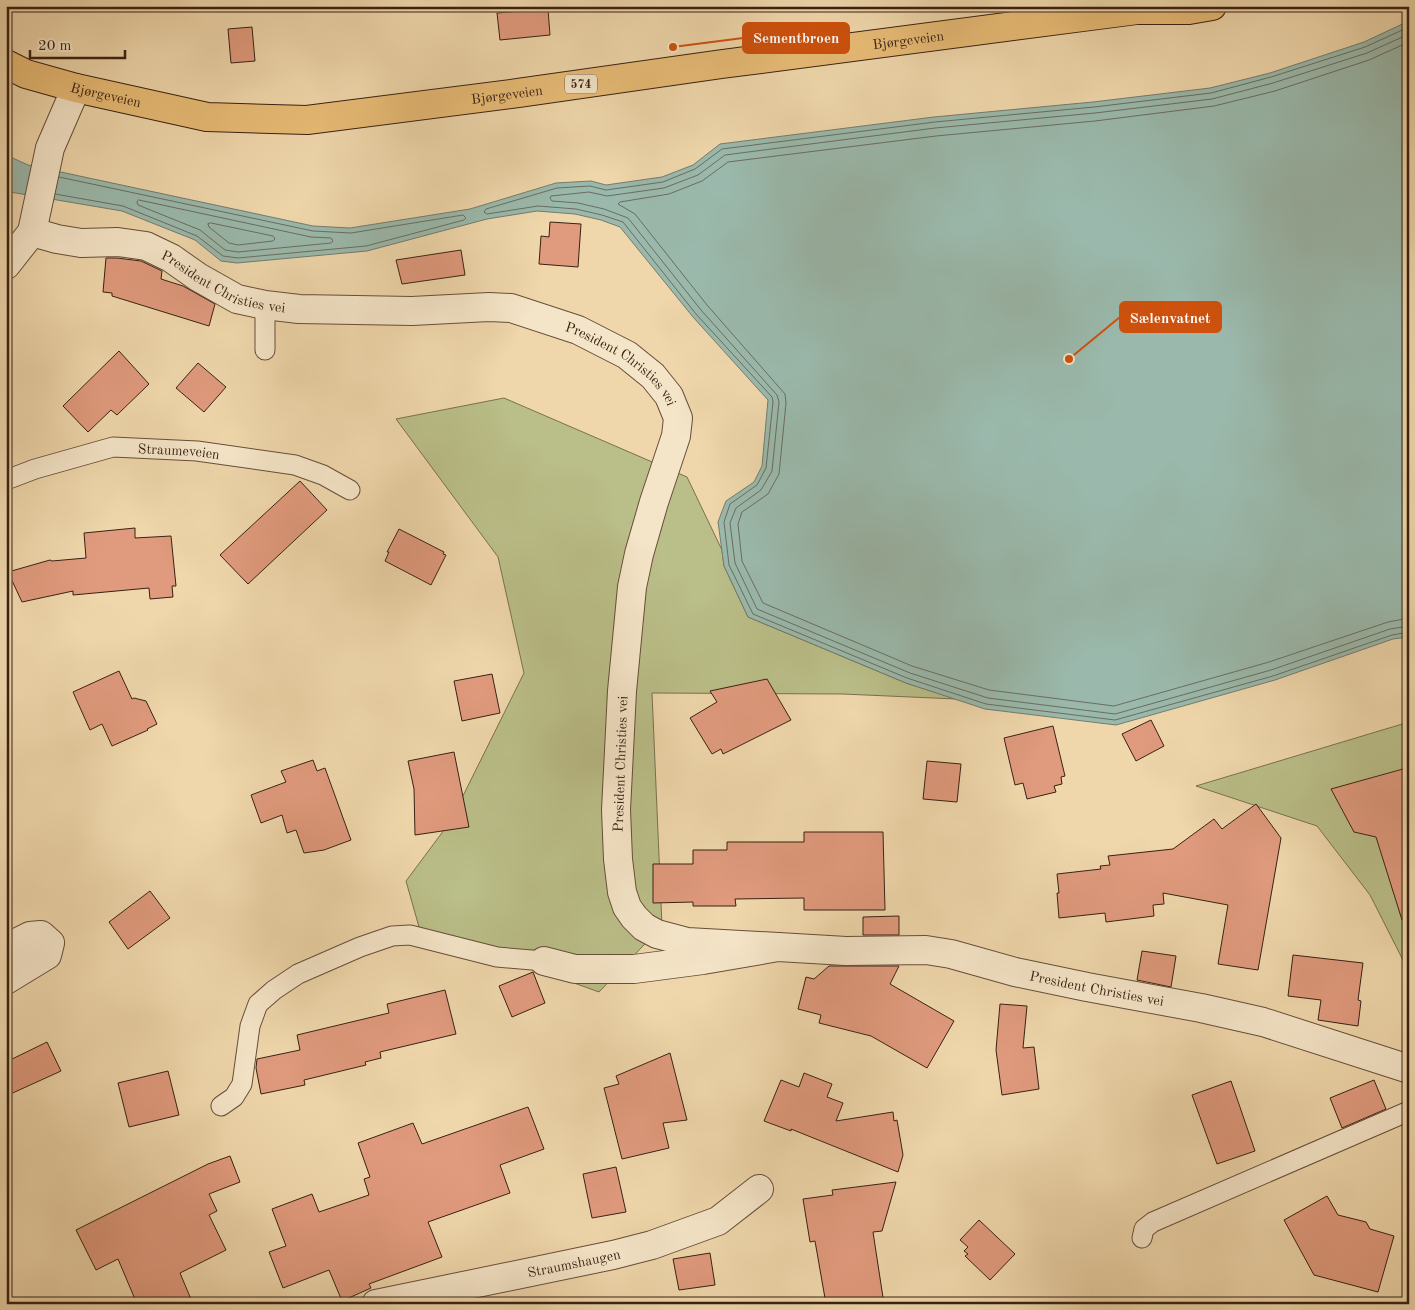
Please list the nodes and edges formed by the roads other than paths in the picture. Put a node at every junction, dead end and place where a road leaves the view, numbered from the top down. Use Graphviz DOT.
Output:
graph roads {
  1 [pos="1212,6"];
  2 [pos="1144,8"];
  3 [pos="13,71"];
  4 [pos="76,88"];
  5 [pos="32,232"];
  6 [pos="6,265"];
  7 [pos="265,306"];
  8 [pos="265,350"];
  9 [pos="6,480"];
  10 [pos="350,490"];
  11 [pos="778,947"];
  12 [pos="6,948"];
  13 [pos="544,961"];
  14 [pos="6,980"];
  15 [pos="1409,1069"];
  16 [pos="221,1106"];
  17 [pos="1409,1111"];
  18 [pos="759,1189"];
  19 [pos="1142,1238"];
  20 [pos="376,1304"];
  1 -- 2 [label="main road, Bjørgeveien / 574"];
  2 -- 4 [label="main road, Bjørgeveien / 574"];
  3 -- 4 [label="main road, Bjørgeveien / 574"];
  4 -- 5 [label="street"];
  5 -- 6 [label="street"];
  5 -- 7 [label="street, President Christies vei"];
  7 -- 8 [label="lane"];
  7 -- 11 [label="street, President Christies vei"];
  9 -- 10 [label="lane, Straumeveien"];
  11 -- 13 [label="street, President Christies vei"];
  11 -- 15 [label="street, President Christies vei"];
  12 -- 14 [label="street"];
  13 -- 16 [label="lane, President Christies vei"];
  17 -- 19 [label="lane"];
  18 -- 20 [label="street, Straumshaugen"];
}
